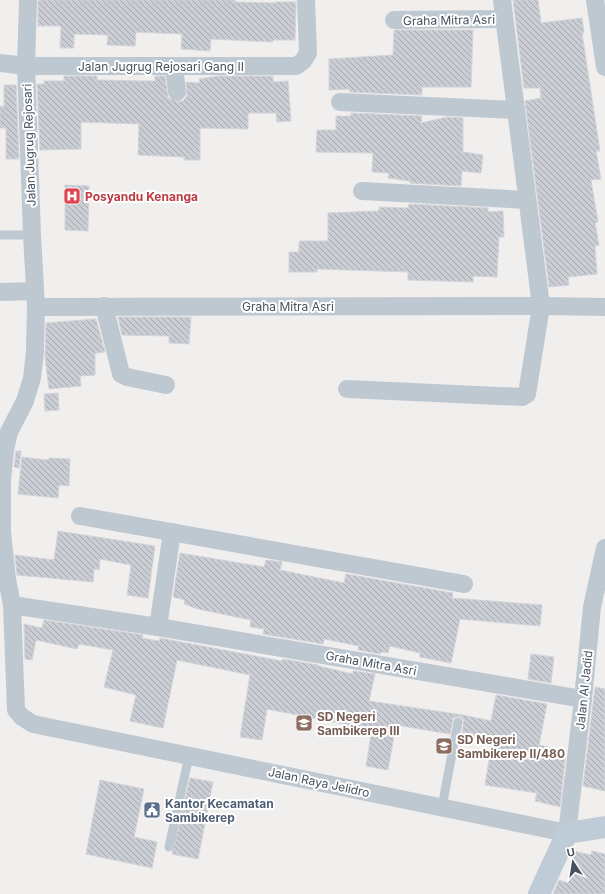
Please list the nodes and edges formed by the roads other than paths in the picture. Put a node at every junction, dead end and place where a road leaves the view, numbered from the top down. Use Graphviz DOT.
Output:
graph roads {
  1 [pos="28,0"];
  2 [pos="306,0"];
  3 [pos="502,0"];
  4 [pos="595,0"];
  5 [pos="504,19"];
  6 [pos="394,20"];
  7 [pos="0,63"];
  8 [pos="26,66"];
  9 [pos="174,66"];
  10 [pos="605,67"];
  11 [pos="177,92"];
  12 [pos="340,102"];
  13 [pos="516,110"];
  14 [pos="362,191"];
  15 [pos="527,200"];
  16 [pos="0,235"];
  17 [pos="32,235"];
  18 [pos="0,292"];
  19 [pos="36,299"];
  20 [pos="104,306"];
  21 [pos="540,306"];
  22 [pos="605,307"];
  23 [pos="166,385"];
  24 [pos="347,389"];
  25 [pos="80,516"];
  26 [pos="172,532"];
  27 [pos="605,548"];
  28 [pos="464,584"];
  29 [pos="12,605"];
  30 [pos="158,627"];
  31 [pos="583,698"];
  32 [pos="458,722"];
  33 [pos="33,724"];
  34 [pos="189,756"];
  35 [pos="442,807"];
  36 [pos="605,827"];
  37 [pos="567,833"];
  38 [pos="169,847"];
  39 [pos="539,894"];
  1 -- 8 [label="street, Jalan Jugrug Rejosari"];
  2 -- 9 [label="street, Jalan Jugrug Rejosari Gang II"];
  3 -- 5 [label="street, Graha Mitra Asri"];
  4 -- 10 [label="street"];
  5 -- 6 [label="street, Graha Mitra Asri"];
  5 -- 13 [label="street, Graha Mitra Asri"];
  7 -- 8 [label="street, Jalan Jugrug Rejosari Gang II"];
  8 -- 9 [label="street, Jalan Jugrug Rejosari Gang II"];
  8 -- 17 [label="street, Jalan Jugrug Rejosari"];
  9 -- 11 [label="street"];
  12 -- 13 [label="street"];
  13 -- 15 [label="street, Graha Mitra Asri"];
  14 -- 15 [label="street"];
  15 -- 21 [label="street, Graha Mitra Asri"];
  16 -- 17 [label="lane"];
  17 -- 19 [label="street, Jalan Jugrug Rejosari"];
  18 -- 19 [label="street"];
  19 -- 20 [label="street, Graha Mitra Asri"];
  19 -- 29 [label="street, Jalan Jugrug Rejosari"];
  20 -- 21 [label="street, Graha Mitra Asri"];
  20 -- 23 [label="street"];
  21 -- 22 [label="street, Graha Mitra Asri"];
  21 -- 24 [label="street, Graha Mitra Asri"];
  25 -- 26 [label="street"];
  26 -- 28 [label="street"];
  26 -- 30 [label="street"];
  27 -- 31 [label="street, Jalan Al Jadid"];
  29 -- 30 [label="street, Graha Mitra Asri"];
  29 -- 33 [label="street, Jalan Jugrug Rejosari"];
  30 -- 31 [label="street, Graha Mitra Asri"];
  31 -- 37 [label="street, Jalan Al Jadid"];
  32 -- 35 [label="lane"];
  33 -- 34 [label="street, Jalan Raya Jelidro"];
  34 -- 35 [label="street, Jalan Raya Jelidro"];
  34 -- 38 [label="lane"];
  35 -- 37 [label="street, Jalan Raya Jelidro"];
  36 -- 37 [label="street, Jalan Raya Jelidro"];
  37 -- 39 [label="street"];
}
